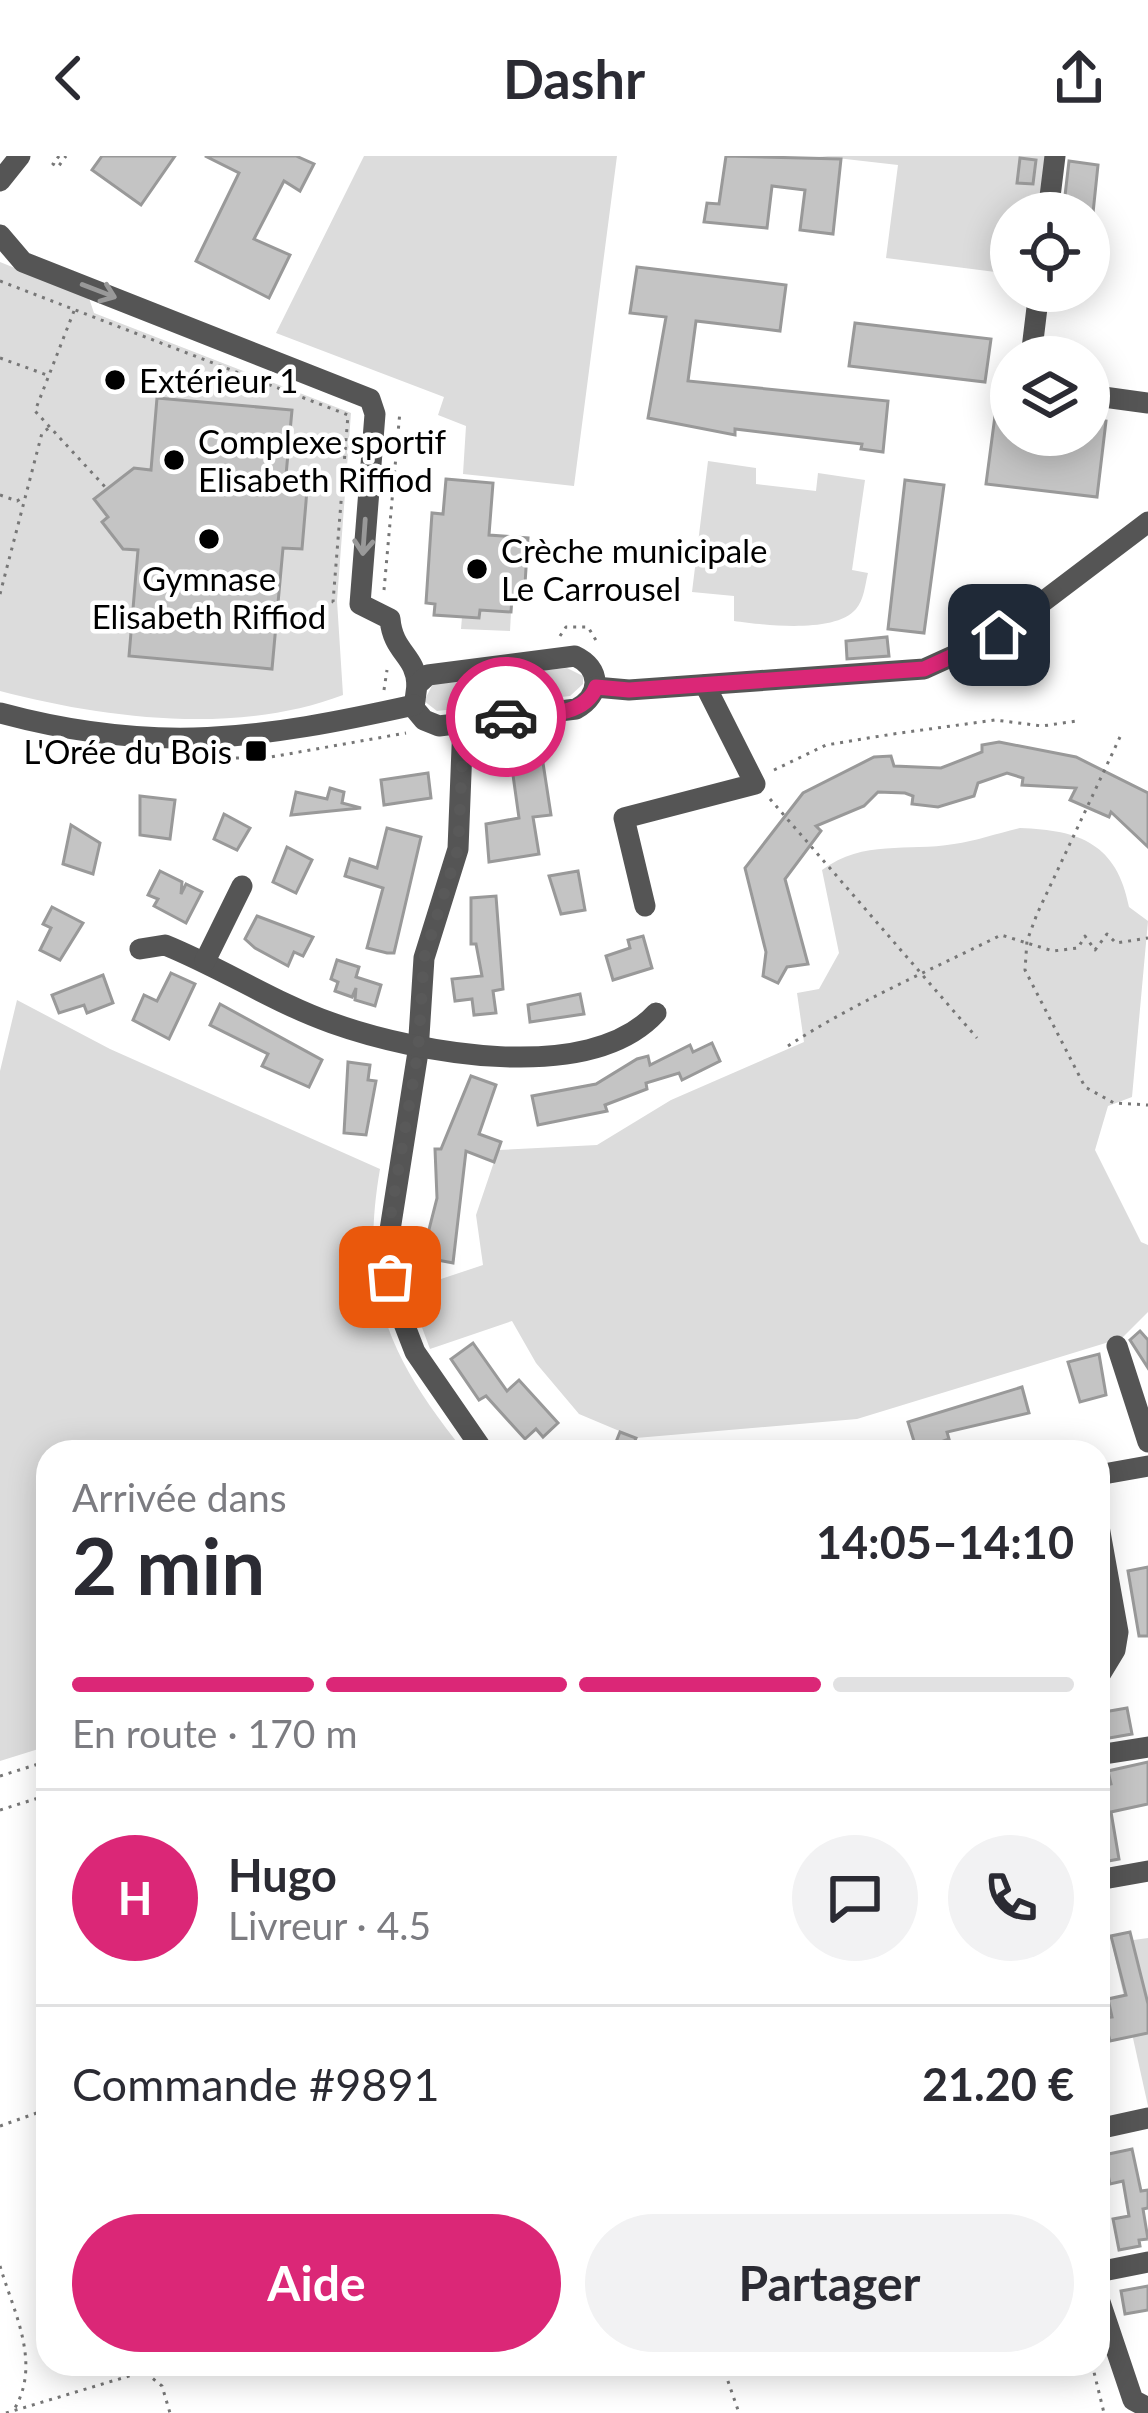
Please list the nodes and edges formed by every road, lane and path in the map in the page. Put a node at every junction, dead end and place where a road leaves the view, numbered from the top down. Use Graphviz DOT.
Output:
graph roads {
  1 [pos="20,156"];
  2 [pos="1055,156"];
  3 [pos="0,181"];
  4 [pos="1051,192"];
  5 [pos="0,235"];
  6 [pos="0,281"];
  7 [pos="75,309"];
  8 [pos="0,358"];
  9 [pos="49,375"];
  10 [pos="1110,398"];
  11 [pos="1148,403"];
  12 [pos="400,411"];
  13 [pos="50,427"];
  14 [pos="107,489"];
  15 [pos="26,494"];
  16 [pos="0,495"];
  17 [pos="1144,532"];
  18 [pos="11,552"];
  19 [pos="0,556"];
  20 [pos="0,593"];
  21 [pos="383,604"];
  22 [pos="350,617"];
  23 [pos="387,668"];
  24 [pos="705,686"];
  25 [pos="596,687"];
  26 [pos="384,690"];
  27 [pos="415,695"];
  28 [pos="0,713"];
  29 [pos="1077,721"];
  30 [pos="464,723"];
  31 [pos="1120,737"];
  32 [pos="754,784"];
  33 [pos="242,886"];
  34 [pos="645,907"];
  35 [pos="1148,938"];
  36 [pos="1027,941"];
  37 [pos="140,950"];
  38 [pos="205,961"];
  39 [pos="921,975"];
  40 [pos="656,1013"];
  41 [pos="976,1038"];
  42 [pos="418,1042"];
  43 [pos="788,1046"];
  44 [pos="1148,1105"];
  45 [pos="1117,1346"];
  46 [pos="476,1440"];
  47 [pos="1148,1442"];
  48 [pos="1148,1466"];
  49 [pos="1110,1473"];
  50 [pos="1110,1588"];
  51 [pos="1110,1658"];
  52 [pos="1148,1747"];
  53 [pos="1110,1753"];
  54 [pos="36,1765"];
  55 [pos="0,1776"];
  56 [pos="36,1799"];
  57 [pos="0,1810"];
  58 [pos="1148,1871"];
  59 [pos="1110,1878"];
  60 [pos="36,2113"];
  61 [pos="1148,2118"];
  62 [pos="0,2126"];
  63 [pos="1110,2126"];
  64 [pos="1148,2262"];
  65 [pos="0,2266"];
  66 [pos="1110,2270"];
  67 [pos="1110,2326"];
  68 [pos="131,2376"];
  69 [pos="149,2376"];
  70 [pos="726,2376"];
  71 [pos="1095,2376"];
  72 [pos="1143,2407"];
  73 [pos="14,2411"];
  74 [pos="6,2413"];
  75 [pos="170,2413"];
  76 [pos="739,2413"];
  77 [pos="1105,2413"];
  1 -- 3 [label="street"];
  2 -- 4 [label="street"];
  5 -- 27 [label="street, one-way"];
  6 -- 7 [label="path"];
  7 -- 9 [label="path"];
  7 -- 22 [label="path"];
  8 -- 9 [label="path"];
  9 -- 13 [label="path"];
  10 -- 11 [label="street"];
  12 -- 21 [label="path"];
  13 -- 14 [label="path"];
  13 -- 15 [label="path"];
  15 -- 16 [label="path"];
  15 -- 18 [label="path"];
  17 -- 24 [label="street"];
  18 -- 19 [label="path"];
  18 -- 20 [label="path"];
  23 -- 26 [label="path"];
  24 -- 25 [label="street"];
  24 -- 32 [label="street"];
  25 -- 27 [label="street"];
  25 -- 30 [label="street"];
  27 -- 28 [label="street"];
  27 -- 30 [label="street"];
  29 -- 32 [label="path"];
  30 -- 42 [label="street"];
  31 -- 36 [label="path"];
  32 -- 34 [label="street"];
  32 -- 39 [label="path"];
  33 -- 38 [label="street"];
  35 -- 36 [label="path"];
  36 -- 39 [label="path"];
  36 -- 44 [label="path"];
  37 -- 38 [label="street"];
  38 -- 42 [label="street"];
  39 -- 41 [label="path"];
  39 -- 43 [label="path"];
  40 -- 42 [label="street"];
  42 -- 46 [label="street"];
  45 -- 47 [label="street"];
  48 -- 49 [label="street"];
  50 -- 51 [label="street"];
  52 -- 53 [label="street"];
  54 -- 55 [label="path"];
  56 -- 57 [label="path"];
  58 -- 59 [label="street"];
  60 -- 62 [label="path"];
  61 -- 63 [label="street"];
  64 -- 66 [label="street"];
  65 -- 73 [label="path"];
  67 -- 72 [label="street"];
  68 -- 73 [label="path"];
  69 -- 75 [label="path"];
  70 -- 76 [label="path"];
  71 -- 77 [label="path"];
  73 -- 74 [label="path"];
}
